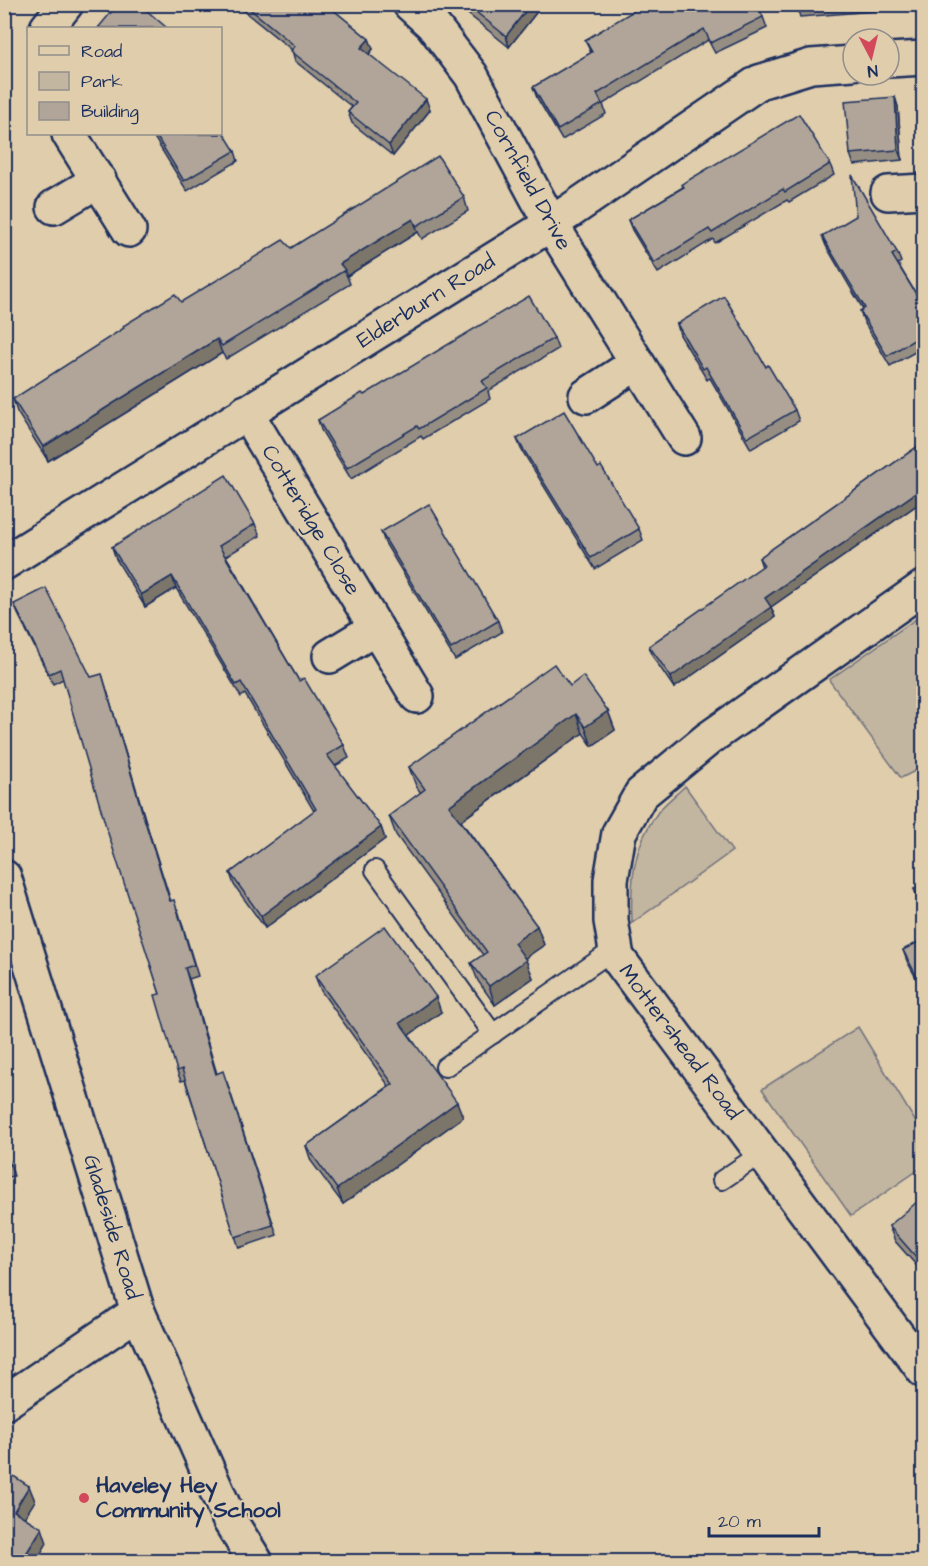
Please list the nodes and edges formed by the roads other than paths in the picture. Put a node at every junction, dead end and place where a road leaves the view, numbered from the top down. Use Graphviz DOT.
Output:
graph roads {
  1 [pos="66,4"];
  2 [pos="410,4"];
  3 [pos="48,27"];
  4 [pos="924,58"];
  5 [pos="901,59"];
  6 [pos="841,64"];
  7 [pos="70,135"];
  8 [pos="99,180"];
  9 [pos="924,191"];
  10 [pos="888,193"];
  11 [pos="54,207"];
  12 [pos="550,224"];
  13 [pos="129,230"];
  14 [pos="637,363"];
  15 [pos="586,396"];
  16 [pos="246,412"];
  17 [pos="684,438"];
  18 [pos="4,563"];
  19 [pos="924,587"];
  20 [pos="376,628"];
  21 [pos="330,656"];
  22 [pos="417,696"];
  23 [pos="375,870"];
  24 [pos="4,877"];
  25 [pos="616,948"];
  26 [pos="493,1034"];
  27 [pos="445,1067"];
  28 [pos="762,1153"];
  29 [pos="722,1180"];
  30 [pos="138,1312"];
  31 [pos="924,1371"];
  32 [pos="4,1403"];
  33 [pos="256,1562"];
  1 -- 3 [label="street"];
  2 -- 12 [label="street, Cornfield Drive"];
  4 -- 5 [label="street"];
  6 -- 12 [label="street, Elderburn Road"];
  7 -- 8 [label="street"];
  8 -- 11 [label="street"];
  8 -- 13 [label="street"];
  9 -- 10 [label="street"];
  12 -- 14 [label="street, Cornfield Drive"];
  12 -- 16 [label="street, Elderburn Road"];
  14 -- 15 [label="street"];
  14 -- 17 [label="street, Cornfield Drive"];
  16 -- 18 [label="street, Elderburn Road"];
  16 -- 20 [label="street, Cotteridge Close"];
  19 -- 25 [label="street, Mottershead Road"];
  20 -- 21 [label="street"];
  20 -- 22 [label="street, Cotteridge Close"];
  23 -- 26 [label="lane"];
  24 -- 30 [label="street, Gladeside Road"];
  25 -- 26 [label="lane"];
  25 -- 28 [label="street, Mottershead Road"];
  26 -- 27 [label="lane"];
  28 -- 29 [label="lane"];
  28 -- 31 [label="street, Mottershead Road"];
  30 -- 32 [label="street"];
  30 -- 33 [label="street, Gladeside Road"];
}
